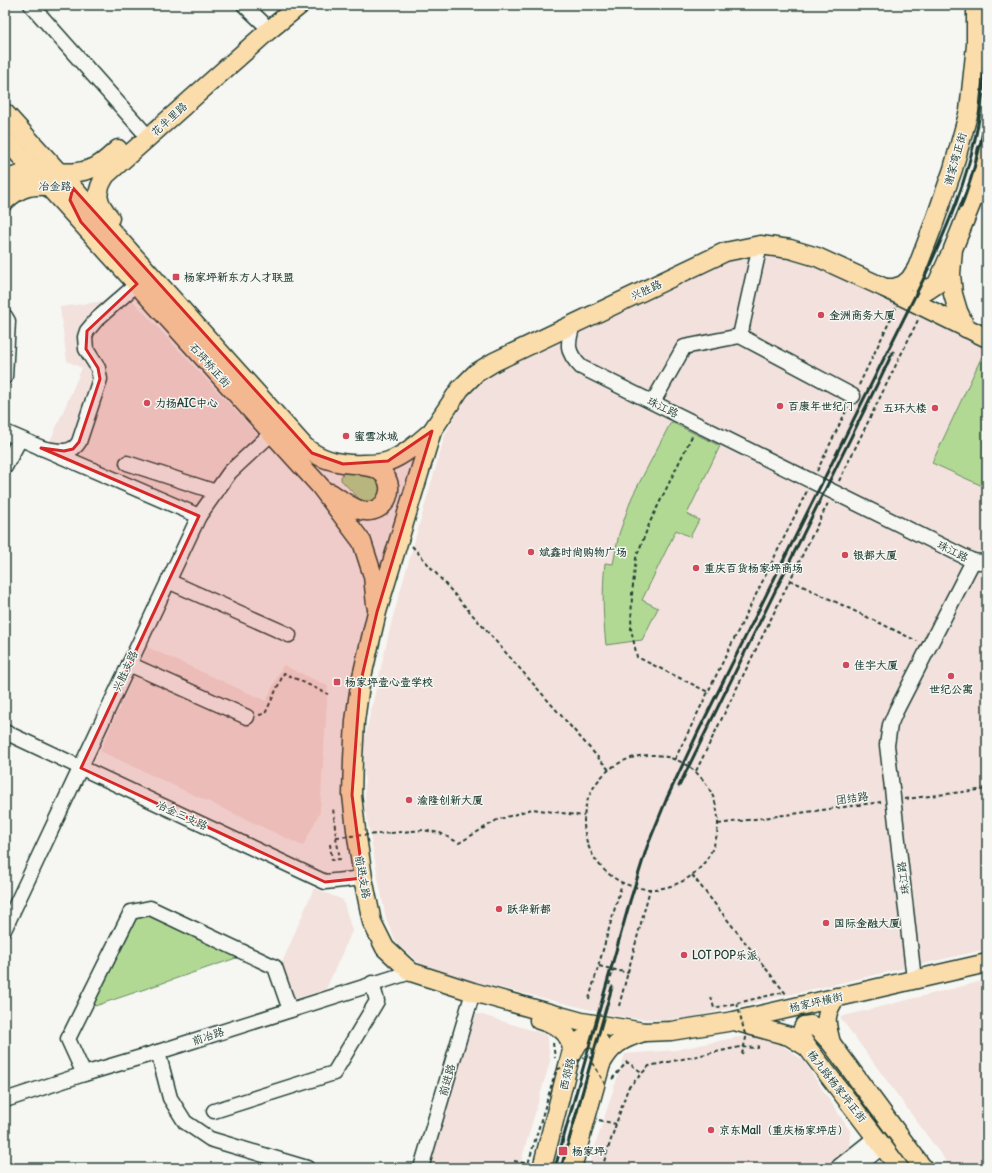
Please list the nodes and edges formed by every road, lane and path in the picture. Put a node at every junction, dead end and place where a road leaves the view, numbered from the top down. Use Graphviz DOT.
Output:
graph roads {
  1 [pos="31,5"];
  2 [pos="244,5"];
  3 [pos="283,5"];
  4 [pos="300,5"];
  5 [pos="976,5"];
  6 [pos="262,22"];
  7 [pos="5,114"];
  8 [pos="142,130"];
  9 [pos="7,141"];
  10 [pos="33,144"];
  11 [pos="987,150"];
  12 [pos="104,169"];
  13 [pos="36,172"];
  14 [pos="54,180"];
  15 [pos="73,188"];
  16 [pos="8,191"];
  17 [pos="81,222"];
  18 [pos="760,245"];
  19 [pos="953,249"];
  20 [pos="132,254"];
  21 [pos="917,268"];
  22 [pos="137,284"];
  23 [pos="885,288"];
  24 [pos="902,296"];
  25 [pos="924,307"];
  26 [pos="5,316"];
  27 [pos="573,325"];
  28 [pos="966,328"];
  29 [pos="740,336"];
  30 [pos="987,338"];
  31 [pos="5,377"];
  32 [pos="853,396"];
  33 [pos="653,402"];
  34 [pos="698,424"];
  35 [pos="432,431"];
  36 [pos="5,432"];
  37 [pos="272,433"];
  38 [pos="20,439"];
  39 [pos="41,448"];
  40 [pos="127,463"];
  41 [pos="357,464"];
  42 [pos="5,467"];
  43 [pos="812,481"];
  44 [pos="320,486"];
  45 [pos="834,491"];
  46 [pos="216,492"];
  47 [pos="199,516"];
  48 [pos="401,533"];
  49 [pos="973,561"];
  50 [pos="987,561"];
  51 [pos="790,580"];
  52 [pos="168,581"];
  53 [pos="377,612"];
  54 [pos="289,635"];
  55 [pos="929,647"];
  56 [pos="129,664"];
  57 [pos="708,692"];
  58 [pos="328,694"];
  59 [pos="265,714"];
  60 [pos="247,717"];
  61 [pos="5,732"];
  62 [pos="675,759"];
  63 [pos="80,768"];
  64 [pos="609,770"];
  65 [pos="696,771"];
  66 [pos="987,789"];
  67 [pos="894,801"];
  68 [pos="333,808"];
  69 [pos="584,816"];
  70 [pos="718,824"];
  71 [pos="336,837"];
  72 [pos="330,844"];
  73 [pos="692,875"];
  74 [pos="363,878"];
  75 [pos="622,883"];
  76 [pos="650,889"];
  77 [pos="5,928"];
  78 [pos="987,963"];
  79 [pos="598,966"];
  80 [pos="613,970"];
  81 [pos="411,972"];
  82 [pos="628,973"];
  83 [pos="914,979"];
  84 [pos="372,983"];
  85 [pos="609,985"];
  86 [pos="473,992"];
  87 [pos="784,992"];
  88 [pos="711,997"];
  89 [pos="836,997"];
  90 [pos="589,998"];
  91 [pos="737,1003"];
  92 [pos="619,1006"];
  93 [pos="797,1007"];
  94 [pos="290,1010"];
  95 [pos="734,1021"];
  96 [pos="644,1032"];
  97 [pos="746,1038"];
  98 [pos="831,1043"];
  99 [pos="807,1047"];
  100 [pos="158,1052"];
  101 [pos="742,1054"];
  102 [pos="572,1055"];
  103 [pos="601,1064"];
  104 [pos="643,1073"];
  105 [pos="84,1074"];
  106 [pos="612,1080"];
  107 [pos="606,1086"];
  108 [pos="5,1100"];
  109 [pos="214,1111"];
  110 [pos="599,1120"];
  111 [pos="616,1124"];
  112 [pos="879,1141"];
  113 [pos="514,1161"];
  114 [pos="536,1166"];
  115 [pos="307,1168"];
  116 [pos="421,1168"];
  117 [pos="572,1168"];
  118 [pos="602,1168"];
  119 [pos="837,1168"];
  120 [pos="856,1168"];
  121 [pos="899,1168"];
  122 [pos="923,1168"];
  1 -- 8 [label="street"];
  2 -- 6 [label="street"];
  3 -- 6 [label="main road, 花半里路"];
  4 -- 12 [label="main road, 花半里路"];
  5 -- 21 [label="main road, 谢家湾正街"];
  6 -- 8 [label="main road, 花半里路"];
  7 -- 10 [label="main road, 石坪桥正街"];
  8 -- 12 [label="main road, 花半里路"];
  9 -- 13 [label="main road, 石坪桥正街"];
  9 -- 16 [label="main road"];
  10 -- 13 [label="main road"];
  10 -- 14 [label="main road, 石坪桥正街"];
  11 -- 19 [label="main road"];
  12 -- 14 [label="main road, 花半里路"];
  12 -- 15 [label="main road, 冶金路"];
  12 -- 20 [label="main road, 花半里路"];
  13 -- 14 [label="main road, 石坪桥正街"];
  13 -- 16 [label="main road"];
  14 -- 15 [label="main road, 冶金路"];
  14 -- 16 [label="main road, 冶金路"];
  14 -- 17 [label="main road, 石坪桥正街"];
  15 -- 17 [label="main road"];
  15 -- 20 [label="main road, 石坪桥正街"];
  17 -- 22 [label="main road, 石坪桥正街"];
  18 -- 23 [label="main road, 兴胜路"];
  18 -- 27 [label="main road, 兴胜路"];
  18 -- 29 [label="street"];
  19 -- 21 [label="main road"];
  19 -- 28 [label="main road"];
  20 -- 41 [label="main road, 石坪桥正街"];
  21 -- 23 [label="main road, 谢家湾正街"];
  22 -- 37 [label="main road, 石坪桥正街"];
  22 -- 39 [label="street"];
  23 -- 24 [label="main road, 兴胜路"];
  24 -- 25 [label="main road, 兴胜路"];
  24 -- 32 [label="path"];
  25 -- 28 [label="main road, 兴胜路"];
  25 -- 45 [label="path"];
  26 -- 31 [label="street"];
  27 -- 33 [label="street, 珠江路"];
  27 -- 35 [label="main road, 兴胜路"];
  28 -- 30 [label="main road, 兴胜路"];
  29 -- 32 [label="street"];
  29 -- 33 [label="street"];
  32 -- 43 [label="path"];
  33 -- 34 [label="street, 珠江路"];
  34 -- 43 [label="street, 珠江路"];
  34 -- 57 [label="path"];
  35 -- 41 [label="main road, 石坪桥正街"];
  35 -- 48 [label="main road, 兴胜路"];
  36 -- 38 [label="street"];
  37 -- 44 [label="main road, 石坪桥正街"];
  37 -- 46 [label="street, 兴胜支路"];
  38 -- 39 [label="street"];
  38 -- 42 [label="street"];
  39 -- 47 [label="street"];
  40 -- 46 [label="street"];
  41 -- 44 [label="main road"];
  43 -- 45 [label="street, 珠江路"];
  43 -- 57 [label="path"];
  44 -- 53 [label="main road, 石坪桥正街"];
  45 -- 49 [label="street, 珠江路"];
  45 -- 51 [label="path"];
  46 -- 47 [label="street, 兴胜支路"];
  47 -- 52 [label="street, 兴胜支路"];
  48 -- 53 [label="main road, 前进支路"];
  48 -- 64 [label="path"];
  49 -- 50 [label="street"];
  49 -- 55 [label="street, 珠江路"];
  51 -- 55 [label="path"];
  51 -- 65 [label="path"];
  52 -- 54 [label="street"];
  52 -- 56 [label="street, 兴胜支路"];
  53 -- 74 [label="main road, 前进支路"];
  55 -- 67 [label="street, 珠江路"];
  56 -- 60 [label="street"];
  56 -- 63 [label="street, 兴胜支路"];
  57 -- 62 [label="path"];
  58 -- 59 [label="path"];
  61 -- 63 [label="street, 冶金三支路"];
  62 -- 64 [label="path"];
  62 -- 65 [label="path"];
  63 -- 74 [label="street, 冶金三支路"];
  63 -- 77 [label="street, 兴胜支路"];
  64 -- 69 [label="path"];
  65 -- 70 [label="path"];
  66 -- 67 [label="path, 团结路"];
  67 -- 70 [label="path, 团结路"];
  67 -- 83 [label="street, 珠江路"];
  68 -- 71 [label="path"];
  69 -- 71 [label="path, bridge"];
  69 -- 75 [label="path"];
  70 -- 73 [label="path"];
  71 -- 72 [label="path"];
  73 -- 76 [label="path"];
  73 -- 87 [label="path"];
  74 -- 81 [label="main road, 前进支路"];
  75 -- 76 [label="path"];
  75 -- 79 [label="path"];
  76 -- 82 [label="path"];
  78 -- 83 [label="main road, 杨家坪横街"];
  79 -- 80 [label="path"];
  79 -- 90 [label="path"];
  80 -- 82 [label="path"];
  80 -- 85 [label="path"];
  81 -- 84 [label="street, 前冶路"];
  81 -- 86 [label="main road, 前进支路"];
  82 -- 92 [label="path"];
  83 -- 89 [label="main road, 杨家坪横街"];
  84 -- 94 [label="street, 前冶路"];
  84 -- 109 [label="street"];
  86 -- 96 [label="main road, 前进支路"];
  86 -- 102 [label="main road, 西郊路"];
  86 -- 116 [label="street, 前进路"];
  87 -- 91 [label="path"];
  87 -- 93 [label="path"];
  88 -- 91 [label="path, bridge"];
  89 -- 93 [label="main road, 杨家坪横街"];
  89 -- 98 [label="main road, 杨九路杨家坪正街"];
  91 -- 97 [label="path, bridge"];
  93 -- 95 [label="main road, 杨家坪横街"];
  94 -- 100 [label="street, 前冶路"];
  94 -- 105 [label="street"];
  95 -- 96 [label="main road, 杨家坪横街"];
  95 -- 99 [label="main road, 杨九路杨家坪正街"];
  96 -- 103 [label="main road"];
  97 -- 101 [label="path, bridge"];
  97 -- 104 [label="path"];
  98 -- 99 [label="main road"];
  98 -- 122 [label="main road, 杨九路杨家坪正街"];
  99 -- 112 [label="main road, 杨九路杨家坪正街"];
  100 -- 105 [label="street, 前冶路"];
  100 -- 115 [label="street"];
  102 -- 103 [label="main road"];
  102 -- 114 [label="main road, 西郊路"];
  103 -- 117 [label="main road"];
  104 -- 106 [label="path"];
  104 -- 111 [label="path"];
  105 -- 108 [label="street, 前冶路"];
  107 -- 114 [label="path, bridge"];
  110 -- 111 [label="path"];
  111 -- 118 [label="path"];
  112 -- 119 [label="street"];
  112 -- 120 [label="street"];
  112 -- 121 [label="main road, 杨九路杨家坪正街"];
  113 -- 114 [label="path"];
}
